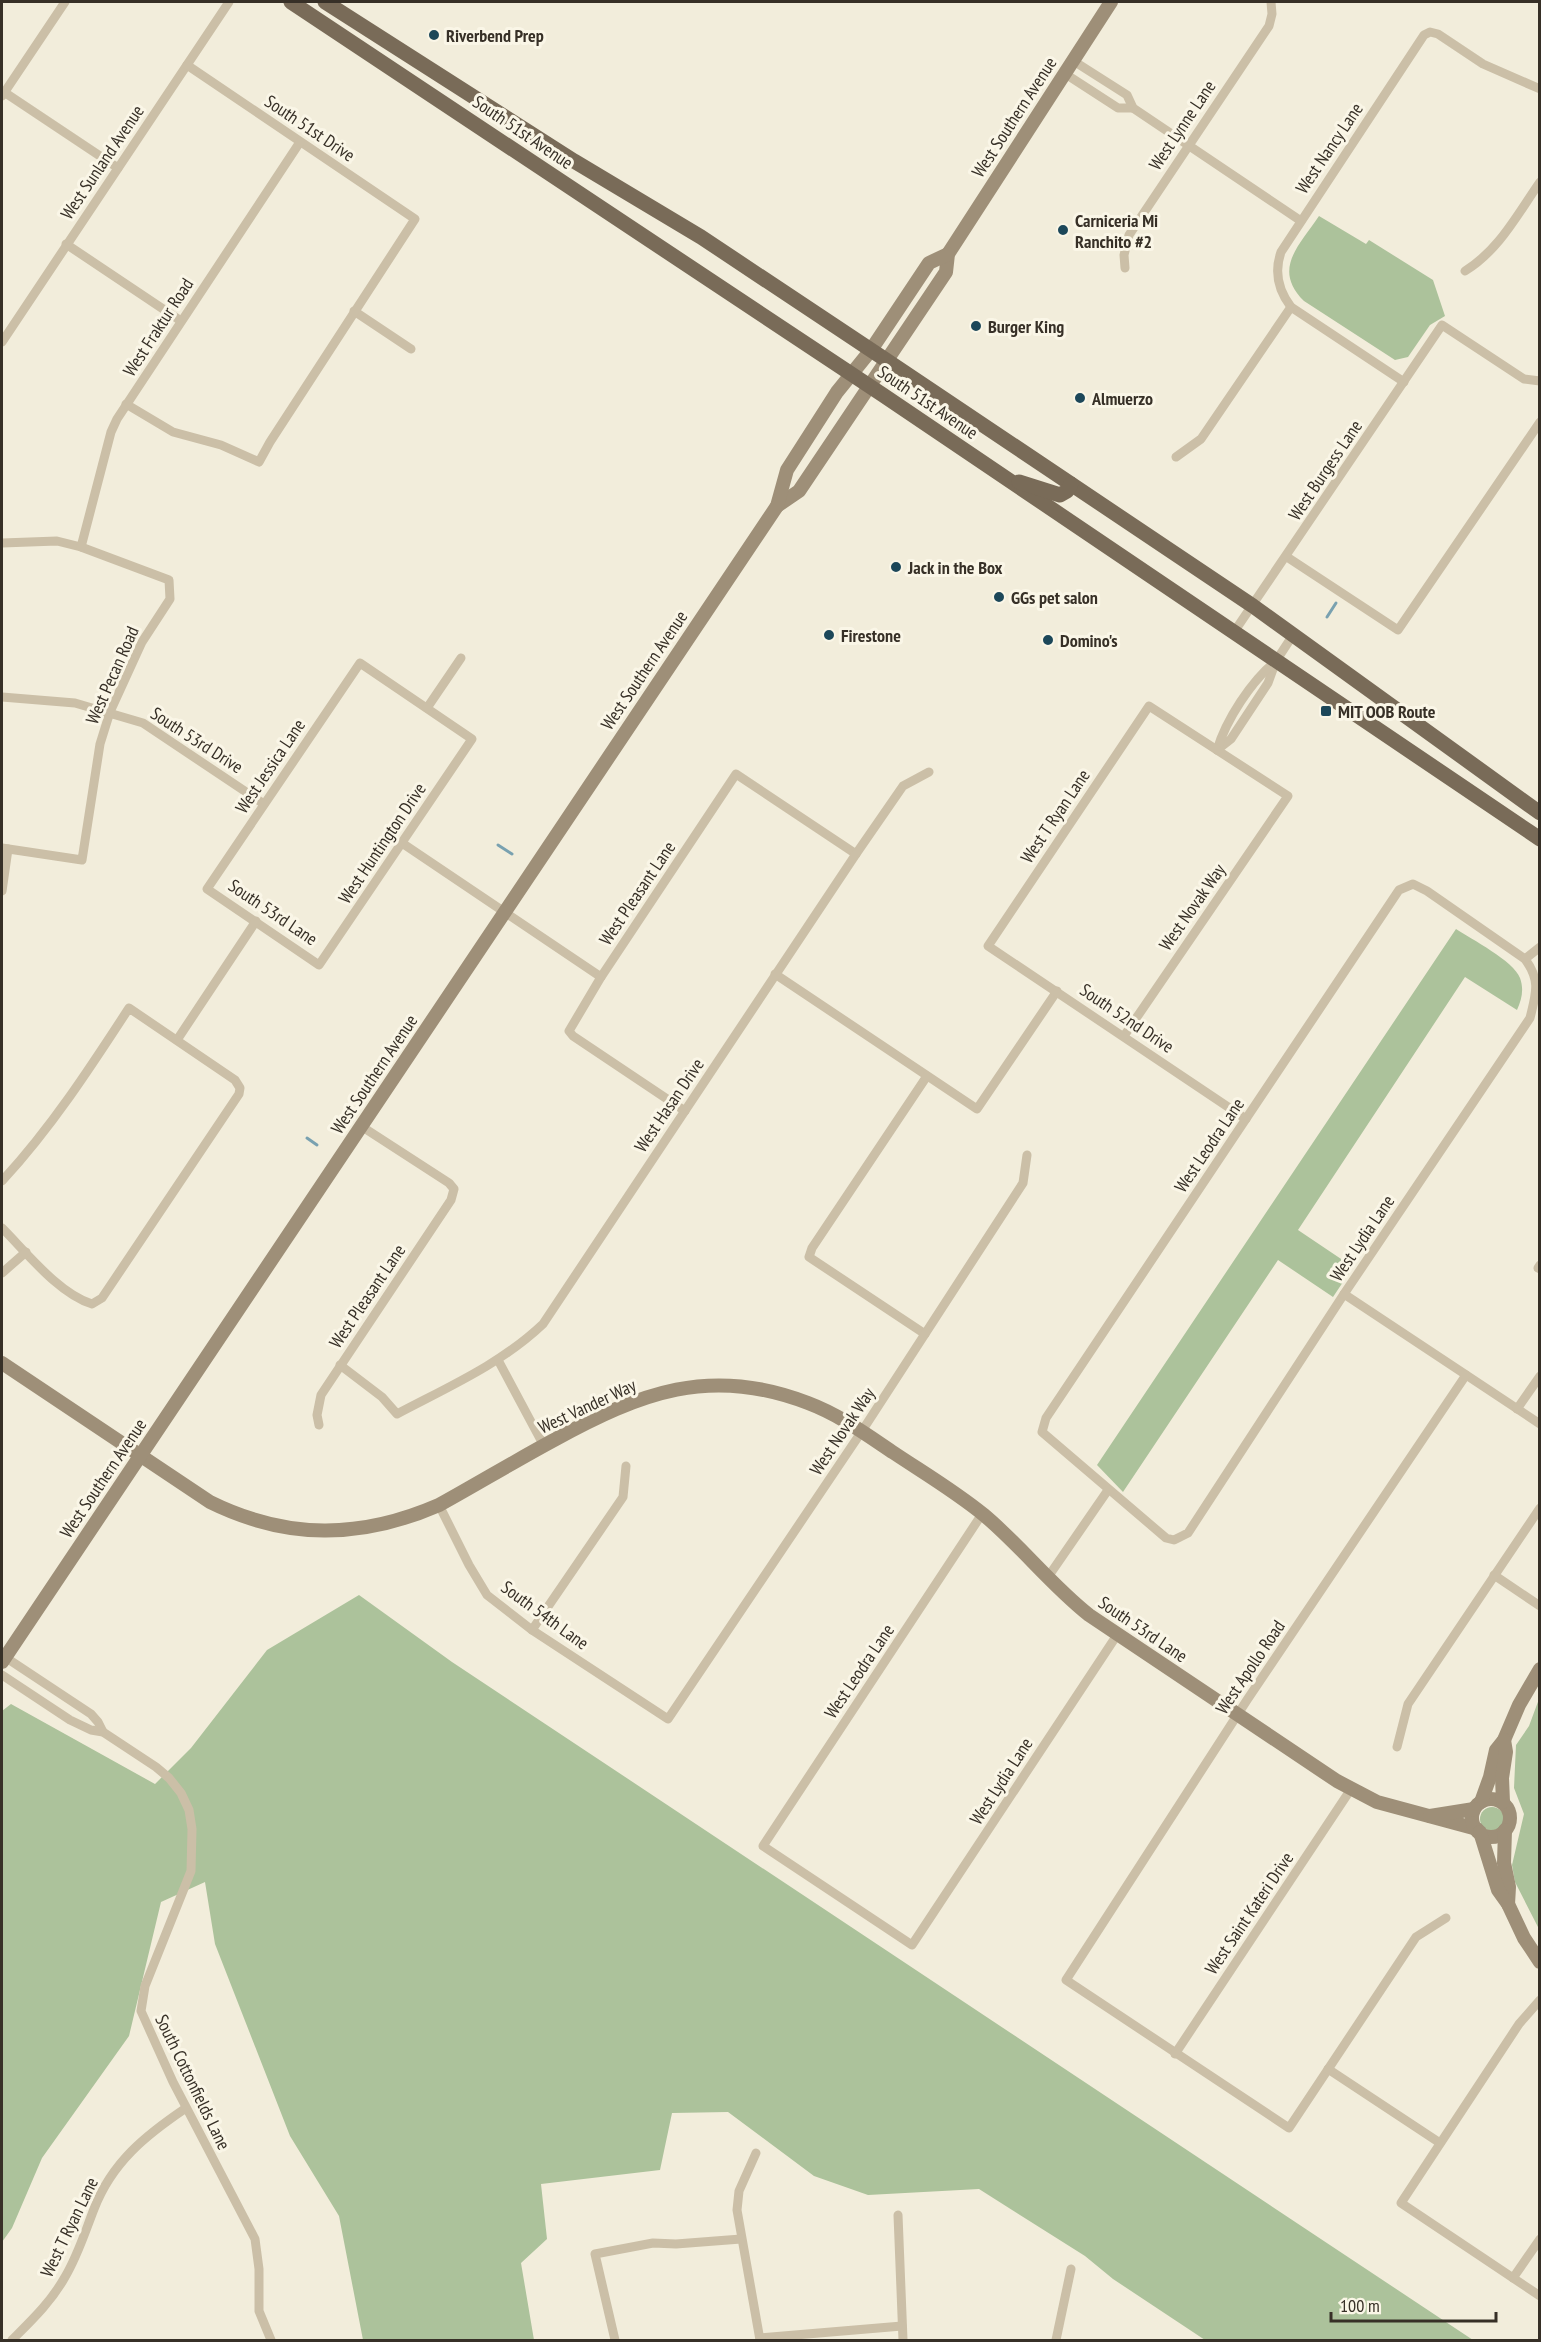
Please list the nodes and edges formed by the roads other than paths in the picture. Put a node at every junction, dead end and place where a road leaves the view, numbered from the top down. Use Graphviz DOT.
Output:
graph roads {
  1 [pos="65,2"];
  2 [pos="229,2"];
  3 [pos="291,2"];
  4 [pos="325,2"];
  5 [pos="1111,2"];
  6 [pos="1271,2"];
  7 [pos="1072,60"];
  8 [pos="187,65"];
  9 [pos="1064,73"];
  10 [pos="1539,89"];
  11 [pos="3,94"];
  12 [pos="1133,108"];
  13 [pos="300,142"];
  14 [pos="1188,146"];
  15 [pos="573,161"];
  16 [pos="118,168"];
  17 [pos="561,180"];
  18 [pos="1539,182"];
  19 [pos="1300,221"];
  20 [pos="66,244"];
  21 [pos="948,254"];
  22 [pos="1125,268"];
  23 [pos="1465,271"];
  24 [pos="1291,307"];
  25 [pos="354,311"];
  26 [pos="181,321"];
  27 [pos="2,342"];
  28 [pos="411,349"];
  29 [pos="871,350"];
  30 [pos="886,360"];
  31 [pos="851,374"];
  32 [pos="1539,381"];
  33 [pos="1404,382"];
  34 [pos="869,386"];
  35 [pos="126,404"];
  36 [pos="1539,422"];
  37 [pos="1176,457"];
  38 [pos="1004,478"];
  39 [pos="1071,484"];
  40 [pos="777,506"];
  41 [pos="2,543"];
  42 [pos="81,547"];
  43 [pos="1287,556"];
  44 [pos="1253,606"];
  45 [pos="1234,632"];
  46 [pos="1293,635"];
  47 [pos="461,658"];
  48 [pos="1276,661"];
  49 [pos="2,697"];
  50 [pos="427,708"];
  51 [pos="110,712"];
  52 [pos="1217,750"];
  53 [pos="929,772"];
  54 [pos="264,804"];
  55 [pos="1539,813"];
  56 [pos="1539,839"];
  57 [pos="402,843"];
  58 [pos="5,849"];
  59 [pos="856,854"];
  60 [pos="207,889"];
  61 [pos="2,891"];
  62 [pos="505,912"];
  63 [pos="256,921"];
  64 [pos="988,946"];
  65 [pos="1539,947"];
  66 [pos="1526,959"];
  67 [pos="319,965"];
  68 [pos="775,974"];
  69 [pos="601,976"];
  70 [pos="1057,991"];
  71 [pos="1124,1036"];
  72 [pos="177,1040"];
  73 [pos="927,1076"];
  74 [pos="685,1111"];
  75 [pos="1246,1119"];
  76 [pos="361,1126"];
  77 [pos="1027,1155"];
  78 [pos="2,1181"];
  79 [pos="2,1228"];
  80 [pos="26,1252"];
  81 [pos="2,1274"];
  82 [pos="1344,1294"];
  83 [pos="926,1334"];
  84 [pos="498,1360"];
  85 [pos="2,1363"];
  86 [pos="340,1365"];
  87 [pos="1466,1375"];
  88 [pos="1539,1376"];
  89 [pos="1517,1409"];
  90 [pos="1539,1424"];
  91 [pos="319,1425"];
  92 [pos="862,1431"];
  93 [pos="544,1446"];
  94 [pos="139,1456"];
  95 [pos="626,1466"];
  96 [pos="1108,1490"];
  97 [pos="439,1505"];
  98 [pos="1539,1508"];
  99 [pos="982,1514"];
  100 [pos="1494,1575"];
  101 [pos="1048,1577"];
  102 [pos="1539,1606"];
  103 [pos="532,1630"];
  104 [pos="1118,1635"];
  105 [pos="3,1660"];
  106 [pos="1539,1669"];
  107 [pos="2,1675"];
  108 [pos="62,1695"];
  109 [pos="53,1709"];
  110 [pos="1237,1715"];
  111 [pos="668,1719"];
  112 [pos="103,1732"];
  113 [pos="1504,1740"];
  114 [pos="1398,1747"];
  115 [pos="1351,1789"];
  116 [pos="1503,1802"];
  117 [pos="1478,1806"];
  118 [pos="1430,1816"];
  119 [pos="1505,1830"];
  120 [pos="1478,1831"];
  121 [pos="1508,1904"];
  122 [pos="1446,1918"];
  123 [pos="912,1945"];
  124 [pos="1539,1962"];
  125 [pos="1539,2000"];
  126 [pos="1175,2054"];
  127 [pos="1328,2069"];
  128 [pos="186,2108"];
  129 [pos="1440,2144"];
  130 [pos="756,2153"];
  131 [pos="898,2215"];
  132 [pos="741,2239"];
  133 [pos="1539,2239"];
  134 [pos="1071,2269"];
  135 [pos="1513,2278"];
  136 [pos="1539,2296"];
  137 [pos="902,2326"];
  138 [pos="268,2339"];
  139 [pos="760,2339"];
  140 [pos="12,2340"];
  141 [pos="615,2340"];
  142 [pos="903,2340"];
  143 [pos="1056,2340"];
  1 -- 11 [label="street"];
  2 -- 8 [label="street, West Sunland Avenue"];
  3 -- 17 [label="main road, South 51st Avenue"];
  4 -- 15 [label="main road, South 51st Avenue"];
  5 -- 7 [label="main road, West Southern Avenue"];
  6 -- 14 [label="street, West Lynne Lane"];
  7 -- 9 [label="main road, West Southern Avenue"];
  7 -- 12 [label="street"];
  8 -- 13 [label="street, South 51st Drive"];
  8 -- 16 [label="street, West Sunland Avenue"];
  9 -- 12 [label="street"];
  9 -- 21 [label="main road, West Southern Avenue"];
  10 -- 19 [label="street, West Nancy Lane"];
  11 -- 16 [label="street"];
  12 -- 14 [label="street"];
  13 -- 25 [label="street, South 51st Drive"];
  13 -- 26 [label="street, West Fraktur Road"];
  14 -- 19 [label="street"];
  14 -- 22 [label="street, West Lynne Lane"];
  15 -- 17 [label="main road"];
  15 -- 29 [label="main road, South 51st Avenue"];
  16 -- 20 [label="street, West Sunland Avenue"];
  17 -- 31 [label="main road, South 51st Avenue"];
  18 -- 23 [label="street"];
  19 -- 24 [label="street, West Nancy Lane"];
  20 -- 26 [label="street"];
  20 -- 27 [label="street, West Sunland Avenue"];
  21 -- 29 [label="main road, West Southern Avenue"];
  21 -- 30 [label="main road, West Southern Avenue"];
  24 -- 33 [label="street"];
  24 -- 37 [label="street"];
  25 -- 28 [label="street"];
  25 -- 35 [label="street"];
  26 -- 35 [label="street, West Fraktur Road"];
  29 -- 30 [label="main road, South 51st Avenue"];
  29 -- 31 [label="main road, West Southern Avenue"];
  30 -- 34 [label="main road, West Southern Avenue"];
  30 -- 39 [label="main road, South 51st Avenue"];
  31 -- 34 [label="main road, South 51st Avenue"];
  31 -- 40 [label="main road, West Southern Avenue"];
  32 -- 33 [label="street, West Burgess Lane"];
  33 -- 43 [label="street, West Burgess Lane"];
  34 -- 38 [label="main road, South 51st Avenue"];
  34 -- 40 [label="main road, West Southern Avenue"];
  35 -- 42 [label="street, West Fraktur Road"];
  36 -- 43 [label="street"];
  38 -- 39 [label="main road"];
  38 -- 45 [label="main road, South 51st Avenue"];
  39 -- 44 [label="main road, South 51st Avenue"];
  40 -- 62 [label="main road, West Southern Avenue"];
  41 -- 42 [label="street"];
  42 -- 51 [label="street, West Pecan Road"];
  43 -- 44 [label="street, West Burgess Lane"];
  44 -- 45 [label="street, West Burgess Lane"];
  44 -- 46 [label="main road, South 51st Avenue"];
  45 -- 48 [label="main road, South 51st Avenue"];
  46 -- 48 [label="street"];
  46 -- 55 [label="main road, South 51st Avenue"];
  47 -- 50 [label="street"];
  48 -- 52 [label="street"];
  48 -- 56 [label="main road, South 51st Avenue"];
  49 -- 51 [label="street, South 53rd Drive"];
  50 -- 54 [label="street, West Jessica Lane"];
  50 -- 57 [label="street, West Huntington Drive"];
  51 -- 54 [label="street, South 53rd Drive"];
  51 -- 58 [label="street, West Pecan Road"];
  52 -- 64 [label="street, West T Ryan Lane"];
  52 -- 71 [label="street, West Novak Way"];
  53 -- 59 [label="street, West Hasan Drive"];
  54 -- 60 [label="street, West Jessica Lane"];
  57 -- 62 [label="street"];
  57 -- 67 [label="street, West Huntington Drive"];
  58 -- 61 [label="street"];
  59 -- 68 [label="street, West Hasan Drive"];
  59 -- 69 [label="street, West Pleasant Lane"];
  60 -- 63 [label="street, South 53rd Lane"];
  62 -- 69 [label="street"];
  62 -- 76 [label="main road, West Southern Avenue"];
  63 -- 67 [label="street, South 53rd Lane"];
  63 -- 72 [label="street"];
  64 -- 70 [label="street, South 52nd Drive"];
  65 -- 66 [label="street"];
  66 -- 75 [label="street, West Leodra Lane"];
  66 -- 82 [label="street, West Lydia Lane"];
  68 -- 73 [label="street"];
  68 -- 74 [label="street, West Hasan Drive"];
  69 -- 74 [label="street, West Pleasant Lane"];
  70 -- 71 [label="street, South 52nd Drive"];
  70 -- 73 [label="street"];
  71 -- 75 [label="street, South 52nd Drive"];
  72 -- 78 [label="street"];
  72 -- 80 [label="street"];
  73 -- 83 [label="street"];
  74 -- 84 [label="street, West Hasan Drive"];
  75 -- 96 [label="street, West Leodra Lane"];
  76 -- 86 [label="street, West Pleasant Lane"];
  76 -- 94 [label="main road, West Southern Avenue"];
  77 -- 83 [label="street, West Novak Way"];
  79 -- 80 [label="street"];
  80 -- 81 [label="street"];
  82 -- 87 [label="street"];
  82 -- 96 [label="street, West Lydia Lane"];
  83 -- 92 [label="street, West Novak Way"];
  84 -- 86 [label="street, West Hasan Drive"];
  84 -- 93 [label="street"];
  85 -- 94 [label="main road, West Vander Way"];
  86 -- 91 [label="street, West Pleasant Lane"];
  87 -- 89 [label="street"];
  87 -- 110 [label="street, West Apollo Road"];
  88 -- 89 [label="street"];
  89 -- 90 [label="street"];
  92 -- 93 [label="main road, West Vander Way"];
  92 -- 99 [label="main road, South 53rd Lane"];
  92 -- 111 [label="street, West Novak Way"];
  93 -- 97 [label="main road, West Vander Way"];
  94 -- 97 [label="main road, West Vander Way"];
  94 -- 105 [label="main road, West Southern Avenue"];
  95 -- 103 [label="street"];
  96 -- 101 [label="street"];
  97 -- 103 [label="street, South 54th Lane"];
  98 -- 100 [label="street"];
  99 -- 101 [label="main road, South 53rd Lane"];
  99 -- 123 [label="street, West Leodra Lane"];
  100 -- 102 [label="street"];
  100 -- 114 [label="street"];
  101 -- 104 [label="main road, South 53rd Lane"];
  103 -- 111 [label="street, South 54th Lane"];
  104 -- 110 [label="main road, South 53rd Lane"];
  104 -- 123 [label="street, West Lydia Lane"];
  105 -- 108 [label="street, South Cottonfields Lane"];
  106 -- 113 [label="main road"];
  107 -- 109 [label="street, South Cottonfields Lane"];
  108 -- 109 [label="street"];
  108 -- 112 [label="street, South Cottonfields Lane"];
  109 -- 112 [label="street, South Cottonfields Lane"];
  110 -- 115 [label="main road, South 53rd Lane"];
  110 -- 126 [label="street, West Apollo Road"];
  112 -- 128 [label="street, South Cottonfields Lane"];
  113 -- 116 [label="main road"];
  113 -- 117 [label="main road"];
  115 -- 118 [label="main road, South 53rd Lane"];
  115 -- 126 [label="street, West Saint Kateri Drive"];
  116 -- 117 [label="main road, South 53rd Lane"];
  116 -- 119 [label="main road"];
  117 -- 118 [label="main road, South 53rd Lane"];
  117 -- 120 [label="main road"];
  118 -- 120 [label="main road, South 53rd Lane"];
  119 -- 120 [label="main road, South 53rd Lane"];
  119 -- 121 [label="main road"];
  120 -- 121 [label="main road"];
  121 -- 124 [label="main road"];
  122 -- 127 [label="street"];
  125 -- 129 [label="street"];
  126 -- 127 [label="street"];
  127 -- 129 [label="street"];
  128 -- 138 [label="street, South Cottonfields Lane"];
  128 -- 140 [label="street, West T Ryan Lane"];
  129 -- 135 [label="street"];
  130 -- 132 [label="street"];
  131 -- 137 [label="street"];
  132 -- 139 [label="street"];
  132 -- 141 [label="street"];
  133 -- 135 [label="street"];
  134 -- 143 [label="street"];
  135 -- 136 [label="street"];
  137 -- 139 [label="street"];
  137 -- 142 [label="street"];
}
